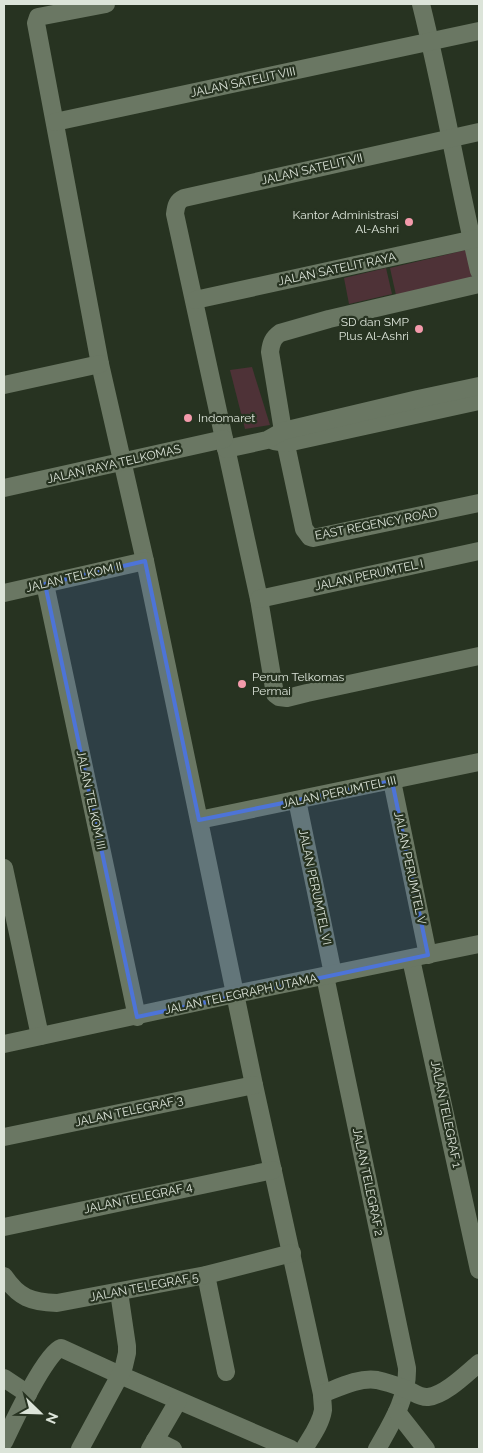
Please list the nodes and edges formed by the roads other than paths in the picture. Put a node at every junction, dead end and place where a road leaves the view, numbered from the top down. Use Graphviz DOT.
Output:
graph roads {
  1 [pos="106,4"];
  2 [pos="421,4"];
  3 [pos="479,31"];
  4 [pos="430,41"];
  5 [pos="55,122"];
  6 [pos="479,132"];
  7 [pos="452,138"];
  8 [pos="476,239"];
  9 [pos="479,270"];
  10 [pos="479,284"];
  11 [pos="195,300"];
  12 [pos="100,364"];
  13 [pos="4,385"];
  14 [pos="479,386"];
  15 [pos="479,401"];
  16 [pos="420,406"];
  17 [pos="285,437"];
  18 [pos="225,444"];
  19 [pos="122,463"];
  20 [pos="4,488"];
  21 [pos="479,503"];
  22 [pos="479,551"];
  23 [pos="145,561"];
  24 [pos="45,584"];
  25 [pos="4,593"];
  26 [pos="260,599"];
  27 [pos="479,656"];
  28 [pos="479,762"];
  29 [pos="392,781"];
  30 [pos="297,800"];
  31 [pos="199,820"];
  32 [pos="4,868"];
  33 [pos="479,944"];
  34 [pos="420,957"];
  35 [pos="329,975"];
  36 [pos="235,994"];
  37 [pos="137,1017"];
  38 [pos="40,1036"];
  39 [pos="4,1044"];
  40 [pos="254,1085"];
  41 [pos="4,1137"];
  42 [pos="273,1170"];
  43 [pos="473,1205"];
  44 [pos="4,1227"];
  45 [pos="292,1253"];
  46 [pos="479,1270"];
  47 [pos="206,1275"];
  48 [pos="4,1276"];
  49 [pos="119,1292"];
  50 [pos="479,1363"];
  51 [pos="226,1372"];
  52 [pos="120,1375"];
  53 [pos="4,1378"];
  54 [pos="406,1389"];
  55 [pos="28,1394"];
  56 [pos="322,1394"];
  57 [pos="178,1401"];
  58 [pos="397,1412"];
  59 [pos="4,1442"];
  60 [pos="152,1444"];
  61 [pos="80,1449"];
  62 [pos="174,1449"];
  63 [pos="291,1449"];
  64 [pos="304,1449"];
  65 [pos="376,1449"];
  66 [pos="426,1449"];
  1 -- 5 [label="street"];
  2 -- 4 [label="street"];
  3 -- 4 [label="street, JALAN SATELIT VIII"];
  4 -- 5 [label="street, JALAN SATELIT VIII"];
  4 -- 7 [label="street"];
  5 -- 12 [label="street"];
  6 -- 7 [label="street, JALAN SATELIT VII"];
  7 -- 8 [label="street"];
  7 -- 11 [label="street, JALAN SATELIT VII"];
  8 -- 9 [label="street"];
  8 -- 11 [label="street, JALAN SATELIT RAYA"];
  10 -- 17 [label="street"];
  11 -- 18 [label="street"];
  12 -- 13 [label="street"];
  12 -- 19 [label="street"];
  14 -- 16 [label="street, JALAN RAYA TELKOMAS"];
  15 -- 16 [label="street, JALAN RAYA TELKOMAS"];
  16 -- 17 [label="street, JALAN RAYA TELKOMAS"];
  17 -- 18 [label="street, JALAN RAYA TELKOMAS"];
  17 -- 21 [label="street, EAST REGENCY ROAD"];
  18 -- 19 [label="street, JALAN RAYA TELKOMAS"];
  18 -- 26 [label="street"];
  19 -- 20 [label="street, JALAN RAYA TELKOMAS"];
  19 -- 23 [label="street"];
  22 -- 26 [label="street, JALAN PERUMTEL I"];
  23 -- 24 [label="street, JALAN TELKOM II"];
  23 -- 31 [label="street"];
  24 -- 25 [label="street, JALAN TELKOM II"];
  24 -- 37 [label="street, JALAN TELKOM III"];
  26 -- 27 [label="street"];
  28 -- 29 [label="street, JALAN PERUMTEL III"];
  29 -- 30 [label="street, JALAN PERUMTEL III"];
  29 -- 34 [label="street, JALAN PERUMTEL V"];
  30 -- 31 [label="street, JALAN PERUMTEL III"];
  30 -- 35 [label="street, JALAN PERUMTEL VI"];
  31 -- 36 [label="street"];
  32 -- 38 [label="street"];
  33 -- 34 [label="street, JALAN TELEGRAPH UTAMA"];
  34 -- 35 [label="street, JALAN TELEGRAPH UTAMA"];
  34 -- 43 [label="street, JALAN TELEGRAF 1"];
  35 -- 36 [label="street, JALAN TELEGRAPH UTAMA"];
  35 -- 54 [label="street, JALAN TELEGRAF 2"];
  36 -- 37 [label="street, JALAN TELEGRAPH UTAMA"];
  36 -- 40 [label="street"];
  37 -- 38 [label="street, JALAN TELEGRAPH UTAMA"];
  38 -- 39 [label="street, JALAN TELEGRAPH UTAMA"];
  40 -- 41 [label="street, JALAN TELEGRAF 3"];
  40 -- 42 [label="street"];
  42 -- 44 [label="street, JALAN TELEGRAF 4"];
  42 -- 45 [label="street"];
  43 -- 46 [label="street, JALAN TELEGRAF 1"];
  45 -- 47 [label="street, JALAN TELEGRAF 5"];
  45 -- 56 [label="street"];
  47 -- 49 [label="street, JALAN TELEGRAF 5"];
  47 -- 51 [label="street"];
  48 -- 49 [label="street, JALAN TELEGRAF 5"];
  49 -- 52 [label="street"];
  50 -- 54 [label="street"];
  52 -- 55 [label="street"];
  52 -- 57 [label="street"];
  52 -- 61 [label="street"];
  53 -- 55 [label="street"];
  54 -- 56 [label="street"];
  54 -- 58 [label="street"];
  55 -- 59 [label="street"];
  56 -- 64 [label="street"];
  57 -- 60 [label="street"];
  57 -- 63 [label="street"];
  58 -- 65 [label="street"];
  58 -- 66 [label="street"];
  60 -- 62 [label="street"];
}
